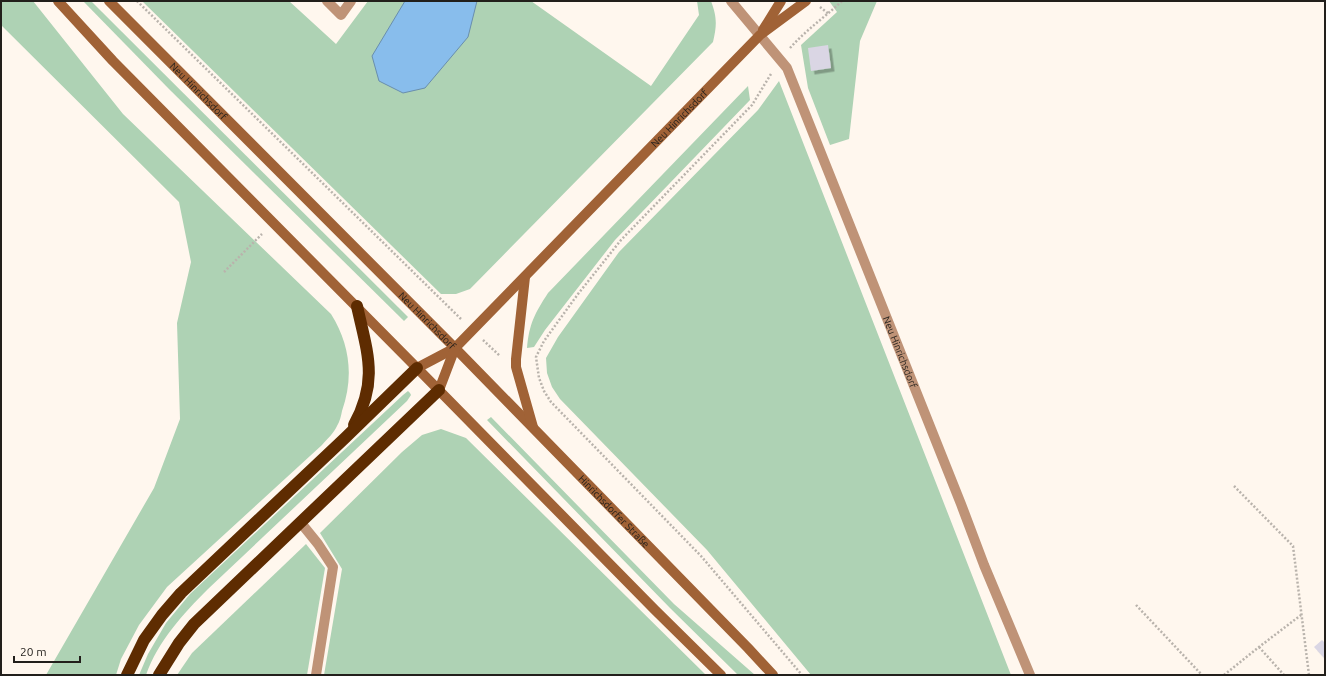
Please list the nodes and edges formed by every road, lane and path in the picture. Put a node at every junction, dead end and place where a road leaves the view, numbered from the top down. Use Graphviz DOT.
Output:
graph roads {
  1 [pos="58,1"];
  2 [pos="109,1"];
  3 [pos="137,1"];
  4 [pos="327,1"];
  5 [pos="351,1"];
  6 [pos="732,1"];
  7 [pos="781,1"];
  8 [pos="806,1"];
  9 [pos="842,1"];
  10 [pos="760,35"];
  11 [pos="797,40"];
  12 [pos="770,77"];
  13 [pos="273,222"];
  14 [pos="224,272"];
  15 [pos="525,276"];
  16 [pos="357,306"];
  17 [pos="473,330"];
  18 [pos="455,348"];
  19 [pos="536,357"];
  20 [pos="516,359"];
  21 [pos="418,368"];
  22 [pos="439,390"];
  23 [pos="534,429"];
  24 [pos="346,438"];
  25 [pos="1234,486"];
  26 [pos="301,523"];
  27 [pos="1136,605"];
  28 [pos="1301,615"];
  29 [pos="1258,647"];
  30 [pos="127,675"];
  31 [pos="159,675"];
  32 [pos="316,675"];
  33 [pos="721,675"];
  34 [pos="773,675"];
  35 [pos="802,675"];
  36 [pos="1030,675"];
  37 [pos="1202,675"];
  38 [pos="1224,675"];
  39 [pos="1284,675"];
  40 [pos="1309,675"];
  1 -- 13 [label="main road"];
  2 -- 18 [label="main road, Neu Hinrichsdorf"];
  3 -- 17 [label="path"];
  4 -- 5 [label="street"];
  6 -- 10 [label="street, Neu Hinrichsdorf"];
  7 -- 10 [label="main road, Neu Hinrichsdorf"];
  8 -- 10 [label="main road, Neu Hinrichsdorf"];
  9 -- 11 [label="path"];
  10 -- 15 [label="main road, Neu Hinrichsdorf"];
  10 -- 36 [label="street, Neu Hinrichsdorf"];
  12 -- 19 [label="path"];
  13 -- 14 [label="path"];
  13 -- 16 [label="main road"];
  15 -- 17 [label="main road, Neu Hinrichsdorf"];
  15 -- 20 [label="main road"];
  16 -- 21 [label="main road"];
  16 -- 24 [label="highway"];
  17 -- 18 [label="main road, Neu Hinrichsdorf"];
  17 -- 20 [label="path"];
  18 -- 21 [label="main road"];
  18 -- 22 [label="main road"];
  18 -- 23 [label="main road, Hinrichsdorfer Straße"];
  19 -- 20 [label="path"];
  19 -- 35 [label="path"];
  20 -- 23 [label="main road"];
  21 -- 22 [label="main road"];
  21 -- 24 [label="highway"];
  22 -- 26 [label="highway"];
  22 -- 33 [label="main road"];
  23 -- 34 [label="main road, Hinrichsdorfer Straße"];
  24 -- 30 [label="highway"];
  25 -- 28 [label="path"];
  26 -- 31 [label="highway"];
  26 -- 32 [label="street"];
  27 -- 37 [label="path"];
  28 -- 29 [label="path"];
  28 -- 40 [label="path"];
  29 -- 38 [label="path"];
  29 -- 39 [label="path"];
}
